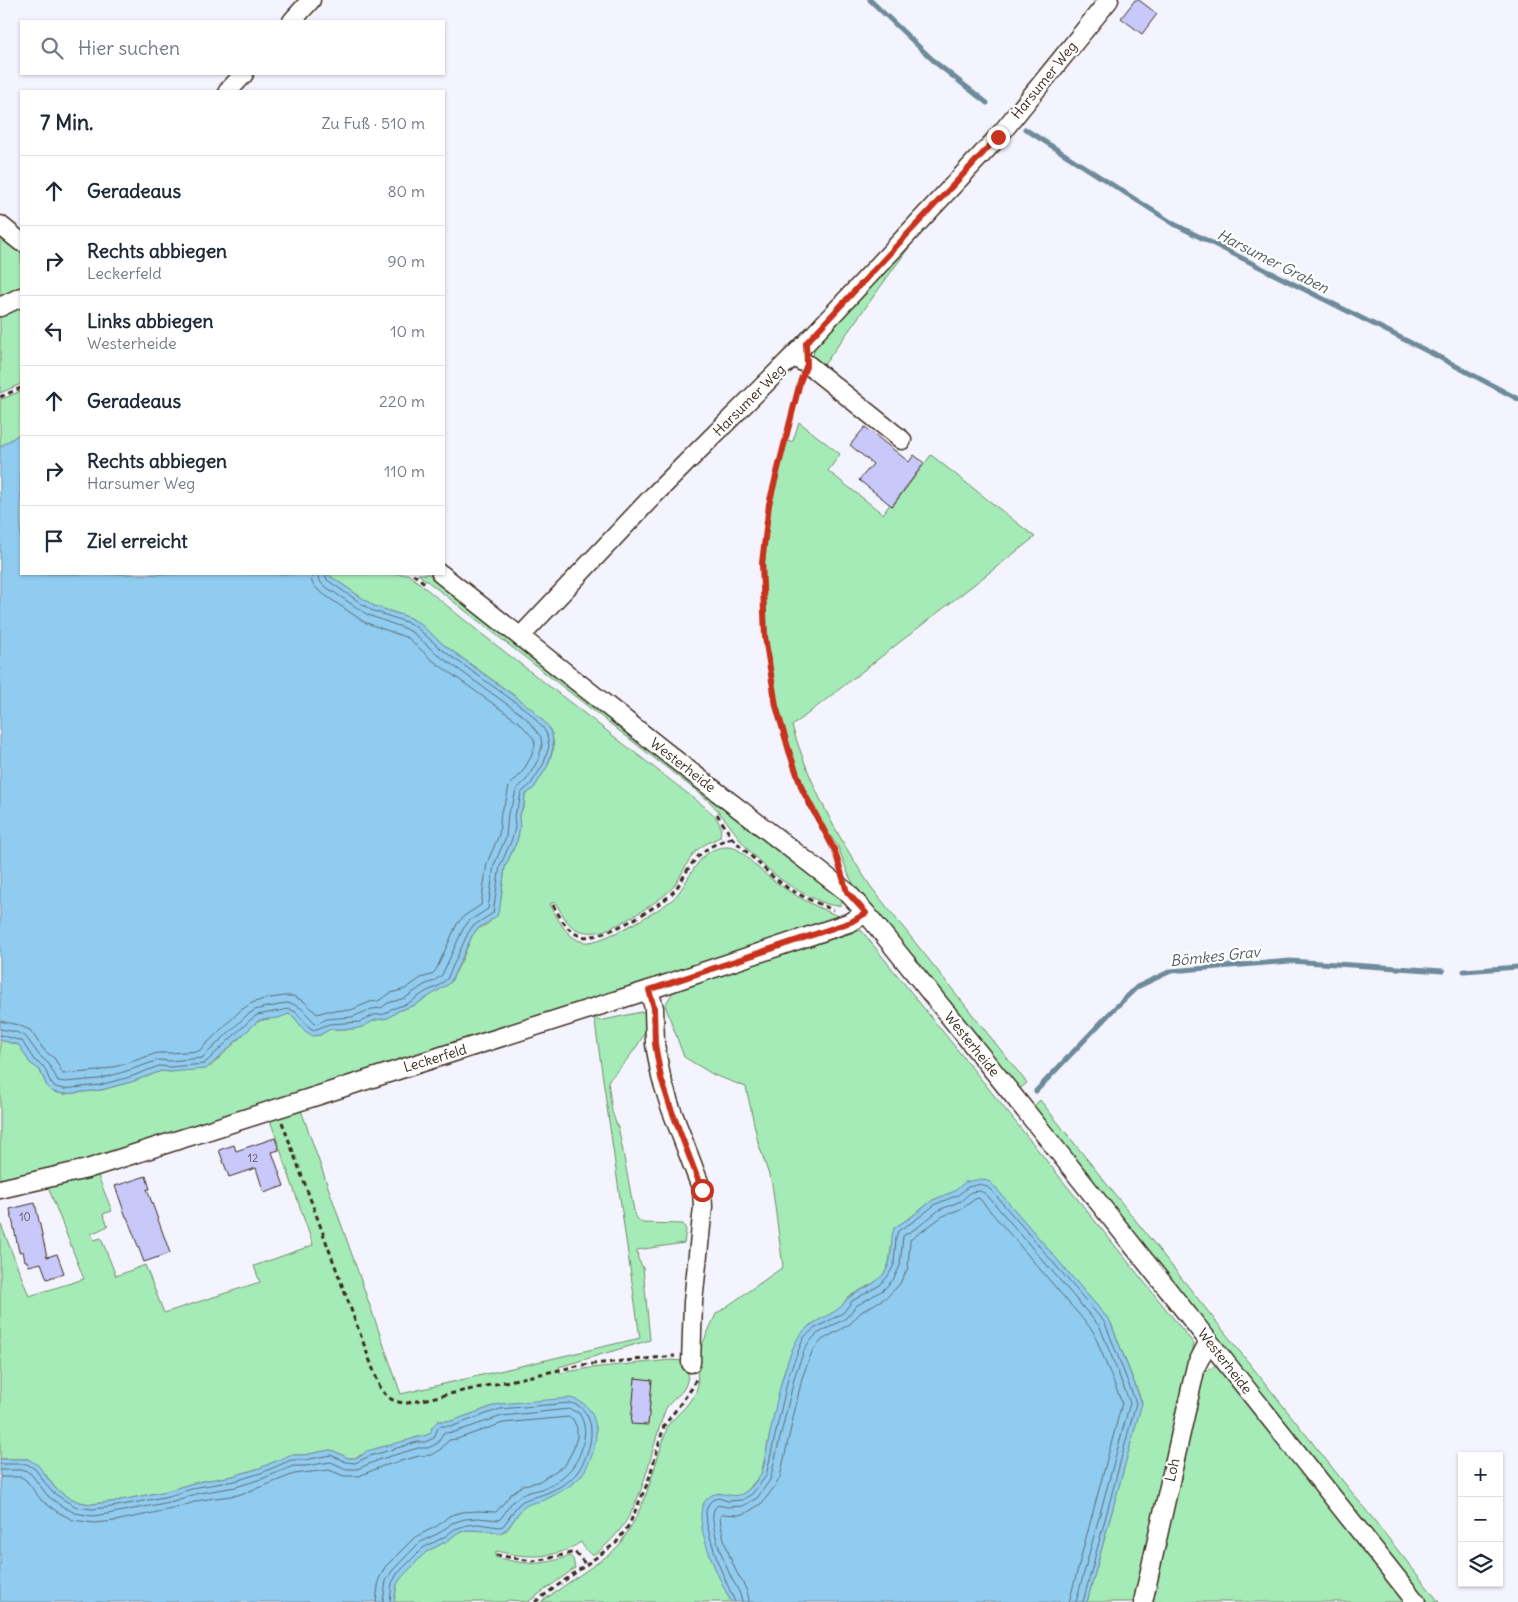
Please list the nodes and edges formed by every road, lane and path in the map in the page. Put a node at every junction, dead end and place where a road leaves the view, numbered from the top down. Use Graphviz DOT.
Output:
graph roads {
  1 [pos="311,0"];
  2 [pos="1109,0"];
  3 [pos="293,20"];
  4 [pos="243,75"];
  5 [pos="229,90"];
  6 [pos="0,225"];
  7 [pos="20,241"];
  8 [pos="20,297"];
  9 [pos="0,307"];
  10 [pos="800,361"];
  11 [pos="20,388"];
  12 [pos="0,397"];
  13 [pos="902,440"];
  14 [pos="414,575"];
  15 [pos="443,575"];
  16 [pos="428,586"];
  17 [pos="521,636"];
  18 [pos="717,813"];
  19 [pos="732,838"];
  20 [pos="847,892"];
  21 [pos="553,906"];
  22 [pos="859,917"];
  23 [pos="649,990"];
  24 [pos="277,1108"];
  25 [pos="0,1188"];
  26 [pos="1208,1341"];
  27 [pos="692,1363"];
  28 [pos="496,1555"];
  29 [pos="586,1566"];
  30 [pos="535,1602"];
  31 [pos="1143,1602"];
  32 [pos="1416,1602"];
  1 -- 3 [label="street"];
  2 -- 10 [label="street, Harsumer Weg"];
  4 -- 5 [label="street"];
  6 -- 7 [label="street"];
  8 -- 9 [label="street"];
  10 -- 13 [label="street"];
  10 -- 17 [label="street, Harsumer Weg"];
  10 -- 20 [label="path"];
  11 -- 12 [label="path"];
  14 -- 16 [label="path"];
  15 -- 17 [label="street, Westerheide"];
  17 -- 20 [label="street, Westerheide"];
  18 -- 19 [label="path"];
  19 -- 21 [label="path"];
  19 -- 22 [label="path"];
  20 -- 22 [label="street, Westerheide"];
  22 -- 23 [label="street, Leckerfeld"];
  22 -- 26 [label="street, Westerheide"];
  23 -- 24 [label="street, Leckerfeld"];
  23 -- 27 [label="street"];
  24 -- 25 [label="street, Leckerfeld"];
  24 -- 27 [label="path"];
  26 -- 31 [label="street, Loh"];
  26 -- 32 [label="street, Westerheide"];
  27 -- 29 [label="path"];
  28 -- 29 [label="path"];
  29 -- 30 [label="path"];
}
